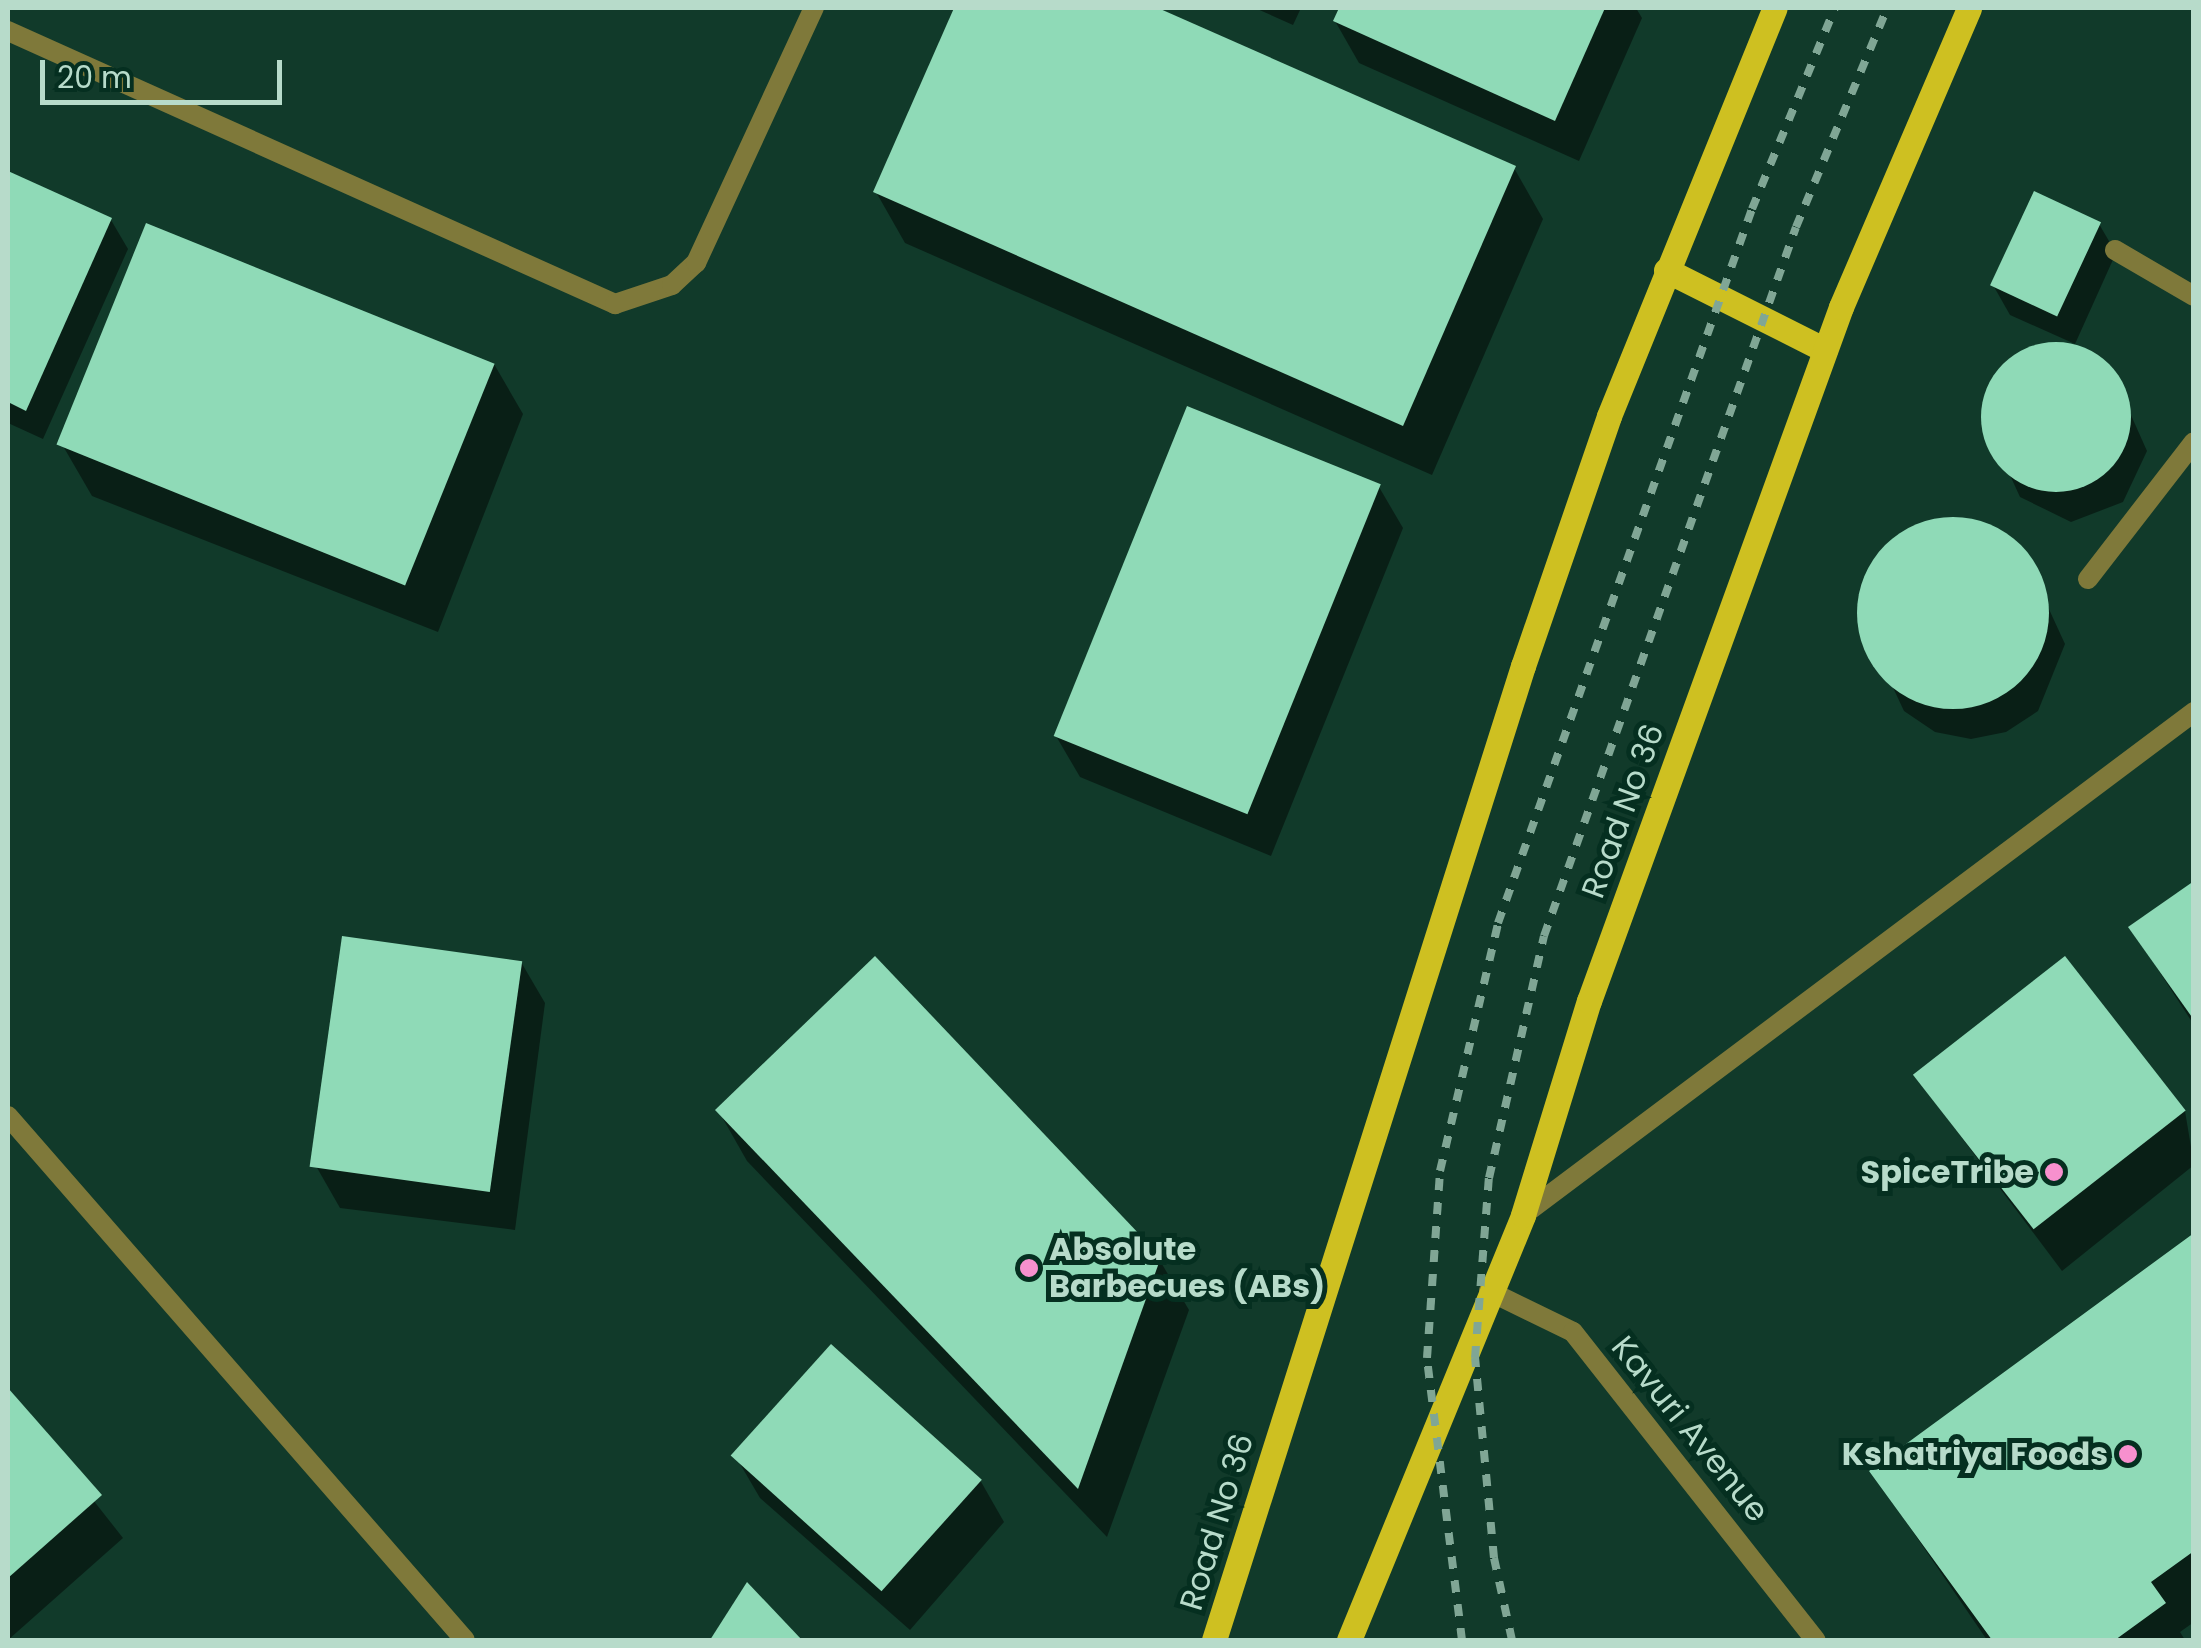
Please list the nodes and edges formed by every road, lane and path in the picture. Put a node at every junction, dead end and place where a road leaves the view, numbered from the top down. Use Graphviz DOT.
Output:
graph roads {
  1 [pos="814,8"];
  2 [pos="1776,8"];
  3 [pos="1969,8"];
  4 [pos="8,31"];
  5 [pos="2114,250"];
  6 [pos="1666,270"];
  7 [pos="2194,296"];
  8 [pos="1825,350"];
  9 [pos="2194,442"];
  10 [pos="2088,579"];
  11 [pos="2194,712"];
  12 [pos="8,1116"];
  13 [pos="1523,1214"];
  14 [pos="1489,1291"];
  15 [pos="466,1640"];
  16 [pos="1214,1640"];
  17 [pos="1348,1640"];
  18 [pos="1815,1640"];
  1 -- 4 [label="street"];
  2 -- 6 [label="main road, Road No 36"];
  3 -- 8 [label="main road, Road No 36"];
  5 -- 7 [label="street"];
  6 -- 8 [label="main road"];
  6 -- 16 [label="main road, Road No 36"];
  8 -- 13 [label="main road, Road No 36"];
  9 -- 10 [label="street"];
  11 -- 13 [label="street"];
  12 -- 15 [label="street"];
  13 -- 14 [label="main road, Road No 36"];
  14 -- 17 [label="main road, Road No 36"];
  14 -- 18 [label="street, Kavuri Avenue"];
}
